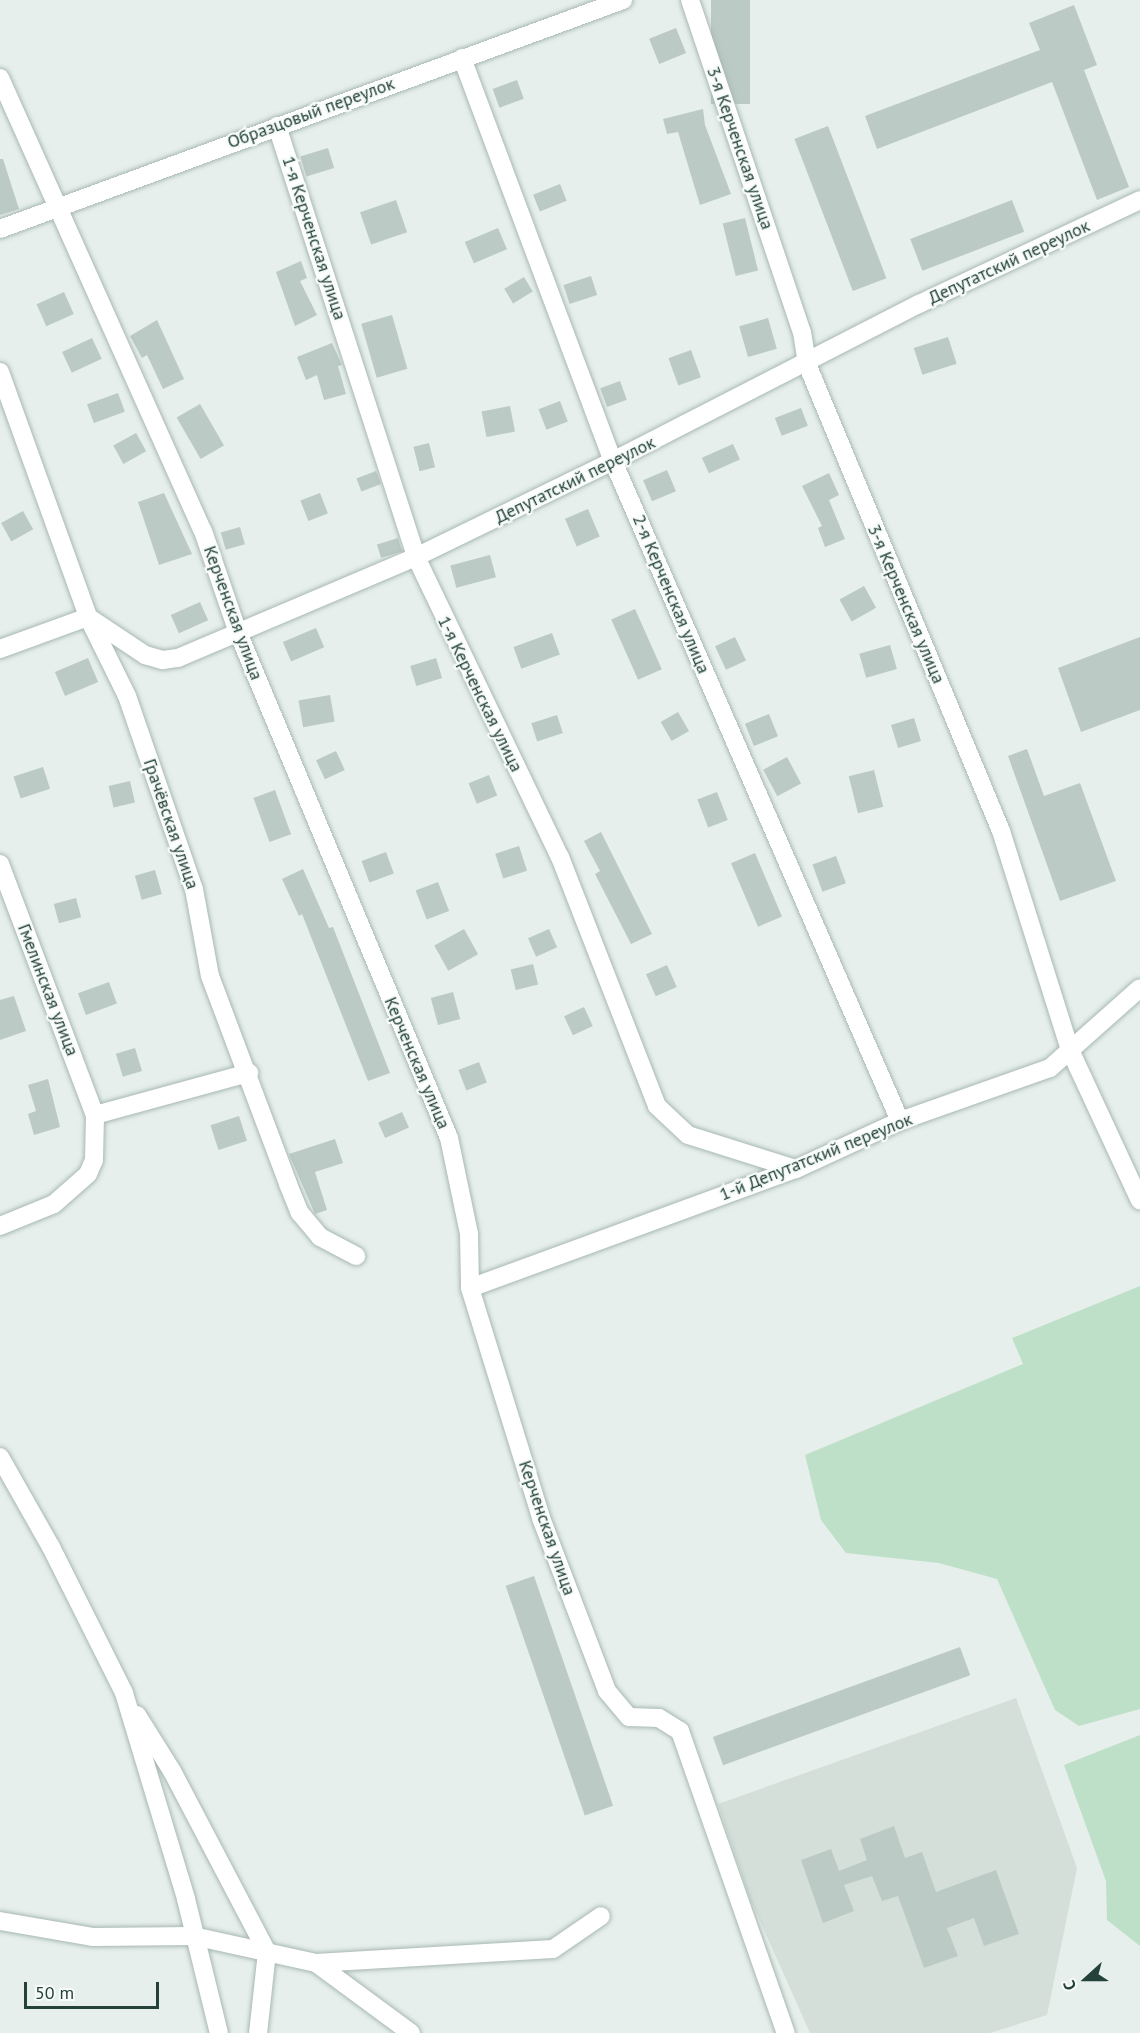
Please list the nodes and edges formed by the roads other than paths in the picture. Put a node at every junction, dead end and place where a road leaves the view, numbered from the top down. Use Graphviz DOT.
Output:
graph roads {
  1 [pos="622,0"];
  2 [pos="690,0"];
  3 [pos="594,4"];
  4 [pos="462,58"];
  5 [pos="0,78"];
  6 [pos="277,126"];
  7 [pos="1140,200"];
  8 [pos="60,206"];
  9 [pos="0,229"];
  10 [pos="807,364"];
  11 [pos="0,372"];
  12 [pos="614,461"];
  13 [pos="416,557"];
  14 [pos="88,617"];
  15 [pos="237,630"];
  16 [pos="0,649"];
  17 [pos="0,864"];
  18 [pos="1140,988"];
  19 [pos="1070,1050"];
  20 [pos="249,1073"];
  21 [pos="95,1115"];
  22 [pos="900,1121"];
  23 [pos="796,1169"];
  24 [pos="1140,1201"];
  25 [pos="0,1226"];
  26 [pos="356,1256"];
  27 [pos="470,1288"];
  28 [pos="0,1457"];
  29 [pos="124,1693"];
  30 [pos="601,1916"];
  31 [pos="0,1921"];
  32 [pos="193,1936"];
  33 [pos="267,1952"];
  34 [pos="316,1963"];
  35 [pos="219,2033"];
  36 [pos="258,2033"];
  37 [pos="411,2033"];
  38 [pos="786,2033"];
  1 -- 3 [label="street, Образцовый переулок"];
  2 -- 10 [label="street, 3-я Керченская улица"];
  3 -- 4 [label="street, Образцовый переулок"];
  4 -- 6 [label="street, Образцовый переулок"];
  4 -- 12 [label="street, 2-я Керченская улица"];
  5 -- 8 [label="street, Керченская улица"];
  6 -- 8 [label="street, Образцовый переулок"];
  6 -- 13 [label="street, 1-я Керченская улица"];
  7 -- 10 [label="street, Депутатский переулок"];
  8 -- 9 [label="street, Образцовый переулок"];
  8 -- 15 [label="street, Керченская улица"];
  10 -- 12 [label="street, Депутатский переулок"];
  10 -- 19 [label="street, 3-я Керченская улица"];
  11 -- 14 [label="street, Грачёвская улица"];
  12 -- 13 [label="street, Депутатский переулок"];
  12 -- 22 [label="street, 2-я Керченская улица"];
  13 -- 15 [label="street, Депутатский переулок"];
  13 -- 23 [label="street, 1-я Керченская улица"];
  14 -- 15 [label="street, Депутатский переулок"];
  14 -- 16 [label="street"];
  14 -- 20 [label="street, Грачёвская улица"];
  15 -- 27 [label="street, Керченская улица"];
  17 -- 21 [label="street, Гмелинская улица"];
  18 -- 19 [label="street, 1-й Депутатский переулок"];
  19 -- 22 [label="street, 1-й Депутатский переулок"];
  19 -- 24 [label="street, 3-я Керченская улица"];
  20 -- 21 [label="street"];
  20 -- 26 [label="street, Грачёвская улица"];
  21 -- 25 [label="street"];
  22 -- 23 [label="street, 1-й Депутатский переулок"];
  23 -- 27 [label="street, 1-й Депутатский переулок"];
  27 -- 38 [label="street, Керченская улица"];
  28 -- 29 [label="street"];
  29 -- 32 [label="street"];
  29 -- 33 [label="street"];
  30 -- 34 [label="street"];
  31 -- 32 [label="street"];
  32 -- 33 [label="street"];
  32 -- 35 [label="street"];
  33 -- 34 [label="street"];
  33 -- 36 [label="street"];
  34 -- 37 [label="street"];
}
